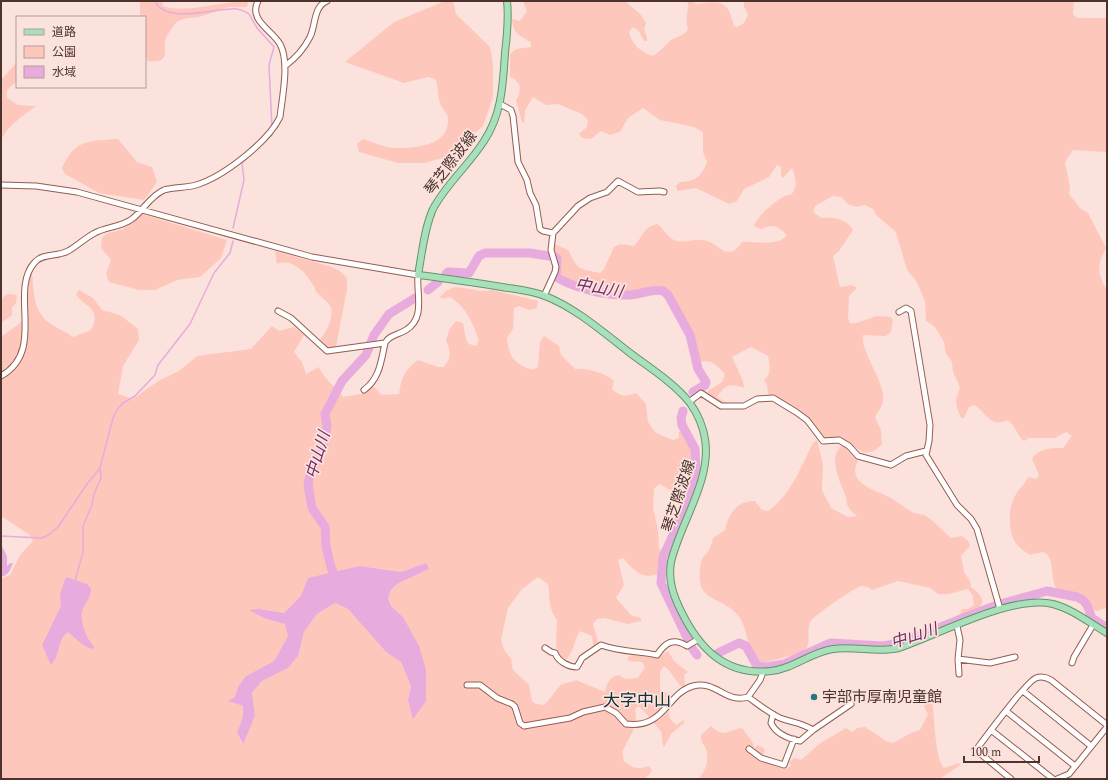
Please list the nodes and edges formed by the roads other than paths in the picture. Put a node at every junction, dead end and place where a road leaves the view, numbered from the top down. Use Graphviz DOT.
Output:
graph roads {
  1 [pos="258,1"];
  2 [pos="327,1"];
  3 [pos="507,1"];
  4 [pos="285,66"];
  5 [pos="500,104"];
  6 [pos="1,185"];
  7 [pos="664,192"];
  8 [pos="141,209"];
  9 [pos="554,233"];
  10 [pos="418,275"];
  11 [pos="544,296"];
  12 [pos="278,311"];
  13 [pos="899,312"];
  14 [pos="385,343"];
  15 [pos="1,376"];
  16 [pos="364,390"];
  17 [pos="689,402"];
  18 [pos="926,451"];
  19 [pos="999,606"];
  20 [pos="1093,625"];
  21 [pos="957,626"];
  22 [pos="1107,633"];
  23 [pos="697,640"];
  24 [pos="545,648"];
  25 [pos="1015,657"];
  26 [pos="958,659"];
  27 [pos="1072,663"];
  28 [pos="763,672"];
  29 [pos="959,674"];
  30 [pos="467,685"];
  31 [pos="1023,691"];
  32 [pos="748,697"];
  33 [pos="851,704"];
  34 [pos="1006,711"];
  35 [pos="773,714"];
  36 [pos="1107,726"];
  37 [pos="813,730"];
  38 [pos="992,730"];
  39 [pos="794,740"];
  40 [pos="1091,746"];
  41 [pos="749,748"];
  42 [pos="1075,766"];
  43 [pos="1011,779"];
  44 [pos="1053,779"];
  45 [pos="1057,779"];
  1 -- 4 [label="street"];
  2 -- 4 [label="street"];
  3 -- 5 [label="main road, 琴芝際波線"];
  4 -- 8 [label="street"];
  5 -- 9 [label="street"];
  5 -- 10 [label="main road, 琴芝際波線"];
  6 -- 8 [label="street"];
  7 -- 9 [label="street"];
  8 -- 10 [label="street"];
  8 -- 15 [label="street"];
  9 -- 11 [label="street"];
  10 -- 11 [label="main road, 琴芝際波線"];
  10 -- 14 [label="street"];
  11 -- 17 [label="main road, 琴芝際波線"];
  12 -- 14 [label="street"];
  13 -- 18 [label="street"];
  14 -- 16 [label="street"];
  17 -- 18 [label="street"];
  17 -- 23 [label="main road, 琴芝際波線"];
  18 -- 19 [label="street"];
  19 -- 20 [label="main road, 琴芝際波線"];
  19 -- 21 [label="main road, 琴芝際波線"];
  20 -- 22 [label="main road, 琴芝際波線"];
  20 -- 27 [label="street"];
  21 -- 26 [label="street"];
  21 -- 28 [label="main road, 琴芝際波線"];
  23 -- 24 [label="street"];
  23 -- 28 [label="main road, 琴芝際波線"];
  25 -- 26 [label="street"];
  26 -- 29 [label="street"];
  28 -- 32 [label="street"];
  30 -- 32 [label="street"];
  31 -- 34 [label="street"];
  31 -- 36 [label="street"];
  31 -- 40 [label="street"];
  32 -- 35 [label="street"];
  33 -- 37 [label="street"];
  34 -- 38 [label="street"];
  34 -- 42 [label="street"];
  35 -- 37 [label="street"];
  35 -- 39 [label="street"];
  36 -- 40 [label="street"];
  37 -- 39 [label="street"];
  38 -- 43 [label="street"];
  38 -- 44 [label="street"];
  39 -- 41 [label="street"];
  40 -- 42 [label="street"];
  42 -- 45 [label="street"];
}
